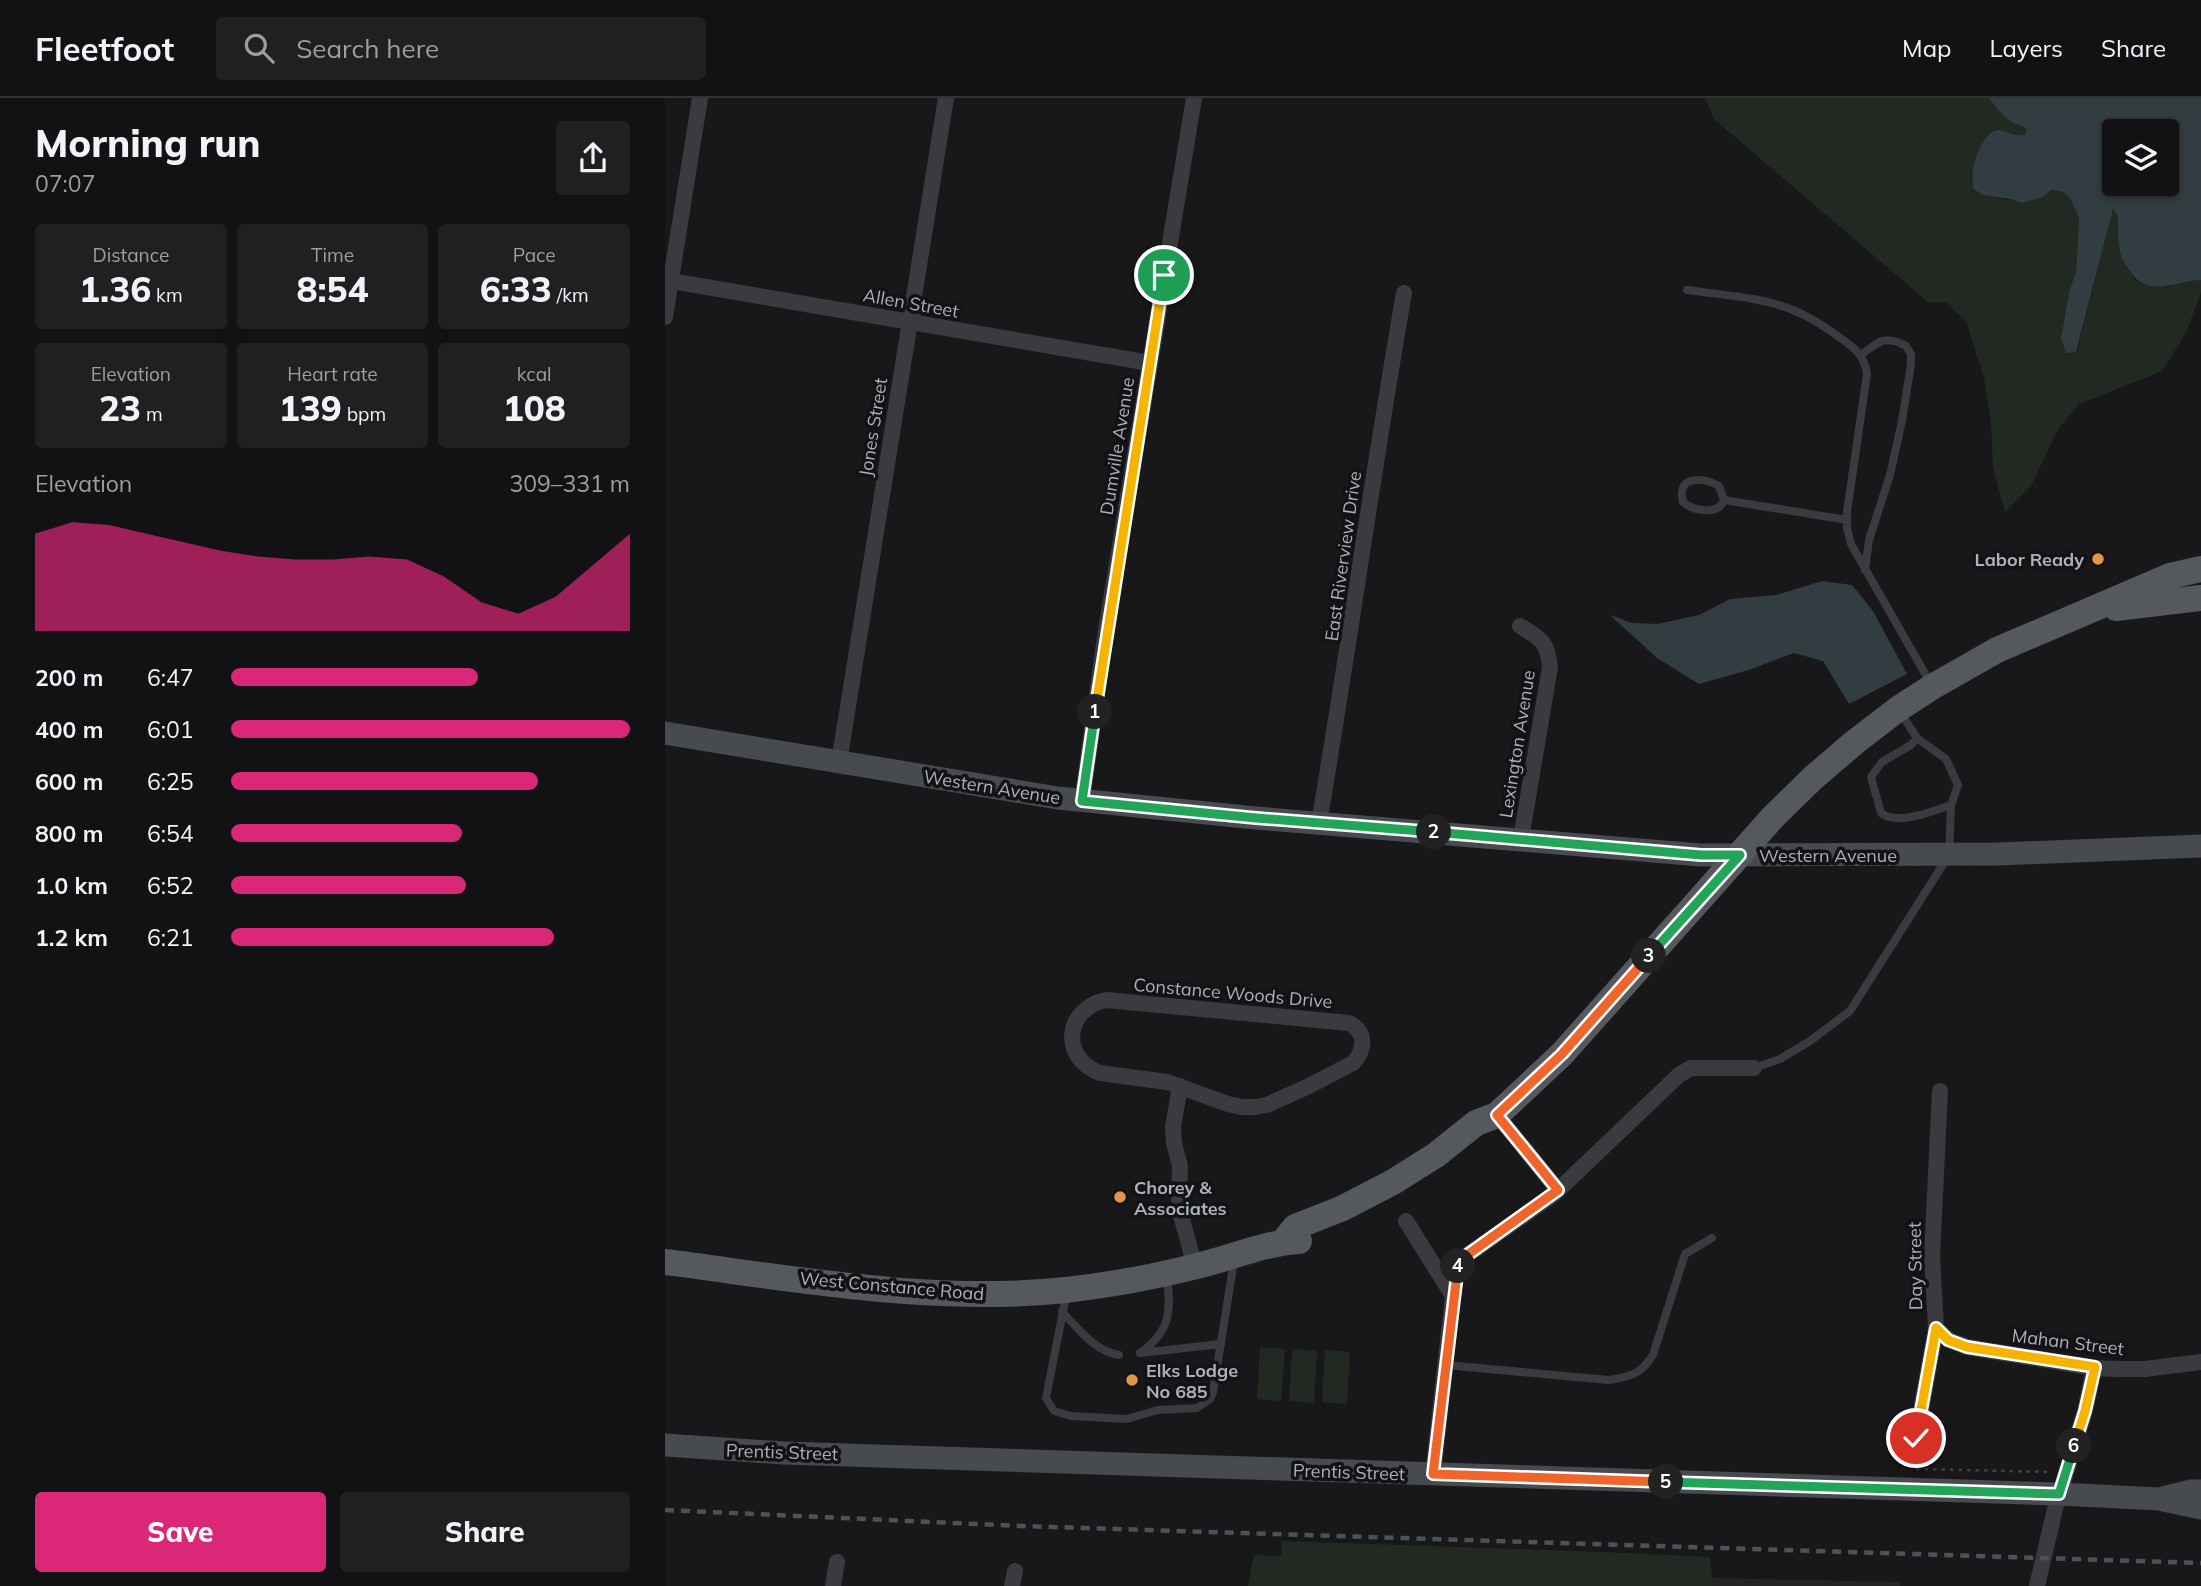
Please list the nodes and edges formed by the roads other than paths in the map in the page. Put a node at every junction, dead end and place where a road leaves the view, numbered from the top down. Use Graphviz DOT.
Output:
graph roads {
  1 [pos="700,98"];
  2 [pos="946,98"];
  3 [pos="1194,98"];
  4 [pos="668,281"];
  5 [pos="1687,290"];
  6 [pos="1404,293"];
  7 [pos="665,317"];
  8 [pos="910,322"];
  9 [pos="1861,355"];
  10 [pos="1150,363"];
  11 [pos="1724,500"];
  12 [pos="1847,520"];
  13 [pos="2197,569"];
  14 [pos="1865,570"];
  15 [pos="2201,600"];
  16 [pos="2094,611"];
  17 [pos="1520,626"];
  18 [pos="1933,687"];
  19 [pos="1898,709"];
  20 [pos="665,733"];
  21 [pos="1917,738"];
  22 [pos="839,762"];
  23 [pos="1082,801"];
  24 [pos="1951,805"];
  25 [pos="1319,823"];
  26 [pos="1521,839"];
  27 [pos="2201,846"];
  28 [pos="1740,855"];
  29 [pos="1949,855"];
  30 [pos="1754,1068"];
  31 [pos="1180,1086"];
  32 [pos="1940,1091"];
  33 [pos="1497,1115"];
  34 [pos="1558,1190"];
  35 [pos="1406,1221"];
  36 [pos="1712,1238"];
  37 [pos="1235,1256"];
  38 [pos="665,1262"];
  39 [pos="1195,1267"];
  40 [pos="1167,1273"];
  41 [pos="1453,1296"];
  42 [pos="1065,1301"];
  43 [pos="1936,1328"];
  44 [pos="1221,1344"];
  45 [pos="1119,1355"];
  46 [pos="2201,1362"];
  47 [pos="1446,1365"];
  48 [pos="2095,1367"];
  49 [pos="1916,1438"];
  50 [pos="665,1445"];
  51 [pos="1433,1474"];
  52 [pos="2201,1491"];
  53 [pos="2059,1494"];
  54 [pos="2159,1499"];
  55 [pos="2201,1508"];
  56 [pos="837,1562"];
  57 [pos="833,1586"];
  58 [pos="2037,1586"];
  1 -- 4 [label="street"];
  2 -- 8 [label="street, Jones Street"];
  3 -- 10 [label="street, Dumville Avenue"];
  4 -- 7 [label="street"];
  4 -- 8 [label="street, Allen Street"];
  5 -- 9 [label="lane"];
  6 -- 25 [label="street, East Riverview Drive"];
  8 -- 10 [label="street, Allen Street"];
  8 -- 22 [label="street, Jones Street"];
  9 -- 12 [label="lane"];
  9 -- 14 [label="lane"];
  10 -- 23 [label="street, Dumville Avenue"];
  11 -- 11 [label="lane"];
  11 -- 12 [label="lane"];
  12 -- 14 [label="lane"];
  13 -- 15 [label="street"];
  13 -- 16 [label="main road, West Constance Road"];
  14 -- 18 [label="lane"];
  15 -- 16 [label="main road, West Constance Road"];
  16 -- 18 [label="main road, West Constance Road"];
  17 -- 26 [label="street, Lexington Avenue"];
  18 -- 19 [label="main road, West Constance Road"];
  19 -- 21 [label="lane"];
  19 -- 28 [label="main road, West Constance Road"];
  20 -- 22 [label="street, Western Avenue"];
  21 -- 24 [label="lane"];
  21 -- 24 [label="lane"];
  22 -- 23 [label="street, Western Avenue"];
  23 -- 25 [label="street, Western Avenue"];
  24 -- 29 [label="lane"];
  25 -- 26 [label="street, Western Avenue"];
  26 -- 28 [label="street, Western Avenue"];
  27 -- 29 [label="street, Western Avenue"];
  28 -- 29 [label="street, Western Avenue"];
  28 -- 33 [label="main road, West Constance Road"];
  29 -- 30 [label="lane"];
  30 -- 34 [label="street"];
  31 -- 31 [label="street, Constance Woods Drive"];
  31 -- 39 [label="street"];
  32 -- 43 [label="street, Day Street"];
  33 -- 34 [label="street"];
  33 -- 37 [label="main road, West Constance Road"];
  34 -- 41 [label="street"];
  35 -- 41 [label="street"];
  36 -- 47 [label="lane"];
  37 -- 39 [label="main road, West Constance Road"];
  37 -- 44 [label="lane"];
  38 -- 42 [label="main road, West Constance Road"];
  39 -- 40 [label="main road, West Constance Road"];
  40 -- 42 [label="main road, West Constance Road"];
  40 -- 44 [label="lane"];
  41 -- 47 [label="street"];
  42 -- 44 [label="lane"];
  42 -- 45 [label="lane"];
  43 -- 48 [label="street, Mahan Street"];
  43 -- 49 [label="street, Day Street"];
  46 -- 48 [label="street, Mahan Street"];
  47 -- 51 [label="street"];
  48 -- 53 [label="street"];
  50 -- 51 [label="street, Prentis Street"];
  51 -- 53 [label="street, Prentis Street"];
  52 -- 54 [label="street, Prentis Street"];
  53 -- 54 [label="street, Prentis Street"];
  53 -- 58 [label="street"];
  54 -- 55 [label="street, Prentis Street"];
  56 -- 57 [label="street"];
}
